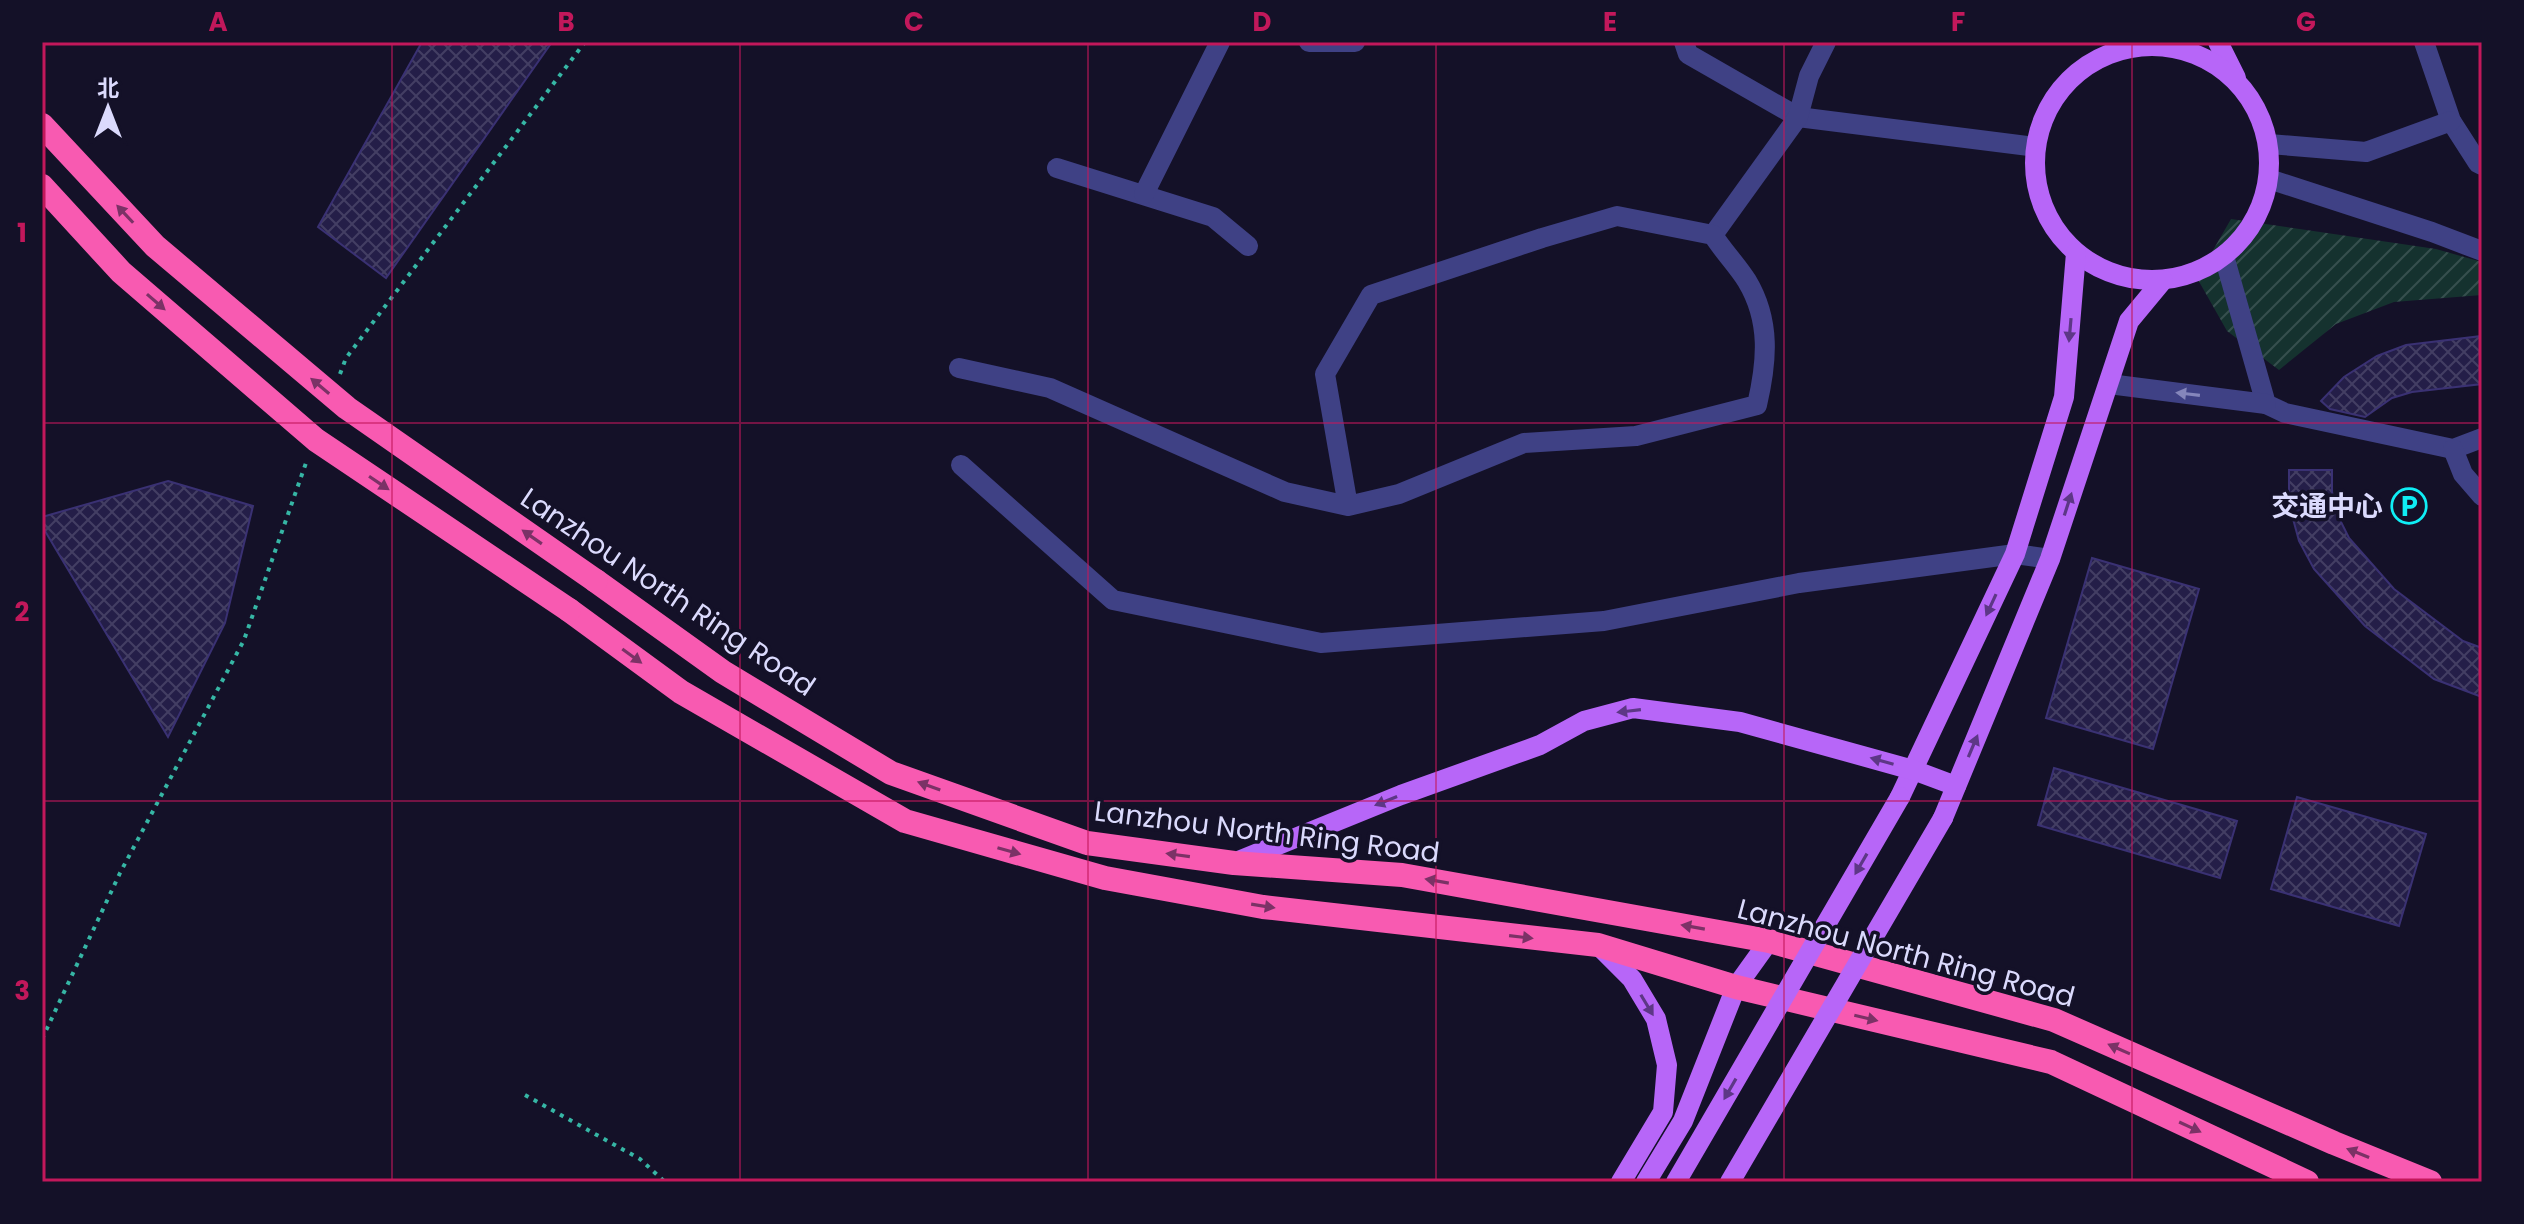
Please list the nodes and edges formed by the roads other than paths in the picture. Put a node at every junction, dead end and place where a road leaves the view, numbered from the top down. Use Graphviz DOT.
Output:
graph roads {
  1 [pos="1220,42"];
  2 [pos="1309,42"];
  3 [pos="1355,42"];
  4 [pos="1684,42"];
  5 [pos="1826,42"];
  6 [pos="2218,42"];
  7 [pos="2424,42"];
  8 [pos="2117,48"];
  9 [pos="2237,82"];
  10 [pos="1798,117"];
  11 [pos="2451,121"];
  12 [pos="42,125"];
  13 [pos="2269,144"];
  14 [pos="2036,147"];
  15 [pos="2482,165"];
  16 [pos="1057,168"];
  17 [pos="2269,179"];
  18 [pos="42,186"];
  19 [pos="1144,194"];
  20 [pos="1713,235"];
  21 [pos="1248,246"];
  22 [pos="2482,251"];
  23 [pos="2076,253"];
  24 [pos="2224,256"];
  25 [pos="2163,280"];
  26 [pos="959,368"];
  27 [pos="2109,384"];
  28 [pos="2266,404"];
  29 [pos="2482,438"];
  30 [pos="2453,449"];
  31 [pos="961,465"];
  32 [pos="2482,496"];
  33 [pos="1348,506"];
  34 [pos="2015,554"];
  35 [pos="2050,559"];
  36 [pos="1913,770"];
  37 [pos="1956,786"];
  38 [pos="1234,863"];
  39 [pos="1769,941"];
  40 [pos="1598,945"];
  41 [pos="1736,987"];
  42 [pos="1621,1182"];
  43 [pos="1646,1182"];
  44 [pos="1676,1182"];
  45 [pos="1730,1182"];
  46 [pos="2307,1182"];
  47 [pos="2430,1182"];
  1 -- 19 [label="street"];
  2 -- 3 [label="street"];
  4 -- 10 [label="street"];
  5 -- 10 [label="street"];
  6 -- 9 [label="main road"];
  7 -- 11 [label="street"];
  8 -- 9 [label="main road"];
  8 -- 14 [label="main road"];
  9 -- 13 [label="main road"];
  10 -- 14 [label="street"];
  10 -- 20 [label="street"];
  11 -- 13 [label="street"];
  11 -- 15 [label="street"];
  38 -- 12 [label="highway, Lanzhou North Ring Road, one-way, bridge"];
  13 -- 17 [label="main road"];
  14 -- 23 [label="main road"];
  16 -- 19 [label="street"];
  17 -- 22 [label="street"];
  17 -- 24 [label="main road"];
  18 -- 40 [label="highway, one-way, bridge"];
  19 -- 21 [label="street"];
  20 -- 33 [label="street"];
  20 -- 33 [label="street"];
  23 -- 25 [label="main road"];
  23 -- 34 [label="main road, one-way"];
  24 -- 25 [label="main road"];
  24 -- 28 [label="street"];
  25 -- 27 [label="main road"];
  26 -- 33 [label="street"];
  28 -- 27 [label="street, one-way"];
  35 -- 27 [label="main road, one-way"];
  28 -- 30 [label="street"];
  29 -- 30 [label="street"];
  30 -- 32 [label="street"];
  31 -- 34 [label="street"];
  34 -- 35 [label="street"];
  34 -- 36 [label="main road, one-way"];
  37 -- 35 [label="main road, one-way"];
  36 -- 37 [label="main road"];
  36 -- 38 [label="main road, one-way"];
  36 -- 44 [label="main road, one-way, bridge"];
  37 -- 45 [label="main road, bridge"];
  39 -- 38 [label="highway, Lanzhou North Ring Road, one-way"];
  39 -- 41 [label="main road"];
  47 -- 39 [label="highway, Lanzhou North Ring Road, one-way"];
  40 -- 41 [label="highway"];
  40 -- 42 [label="main road, one-way"];
  41 -- 43 [label="main road"];
  41 -- 46 [label="highway, one-way"];
}
